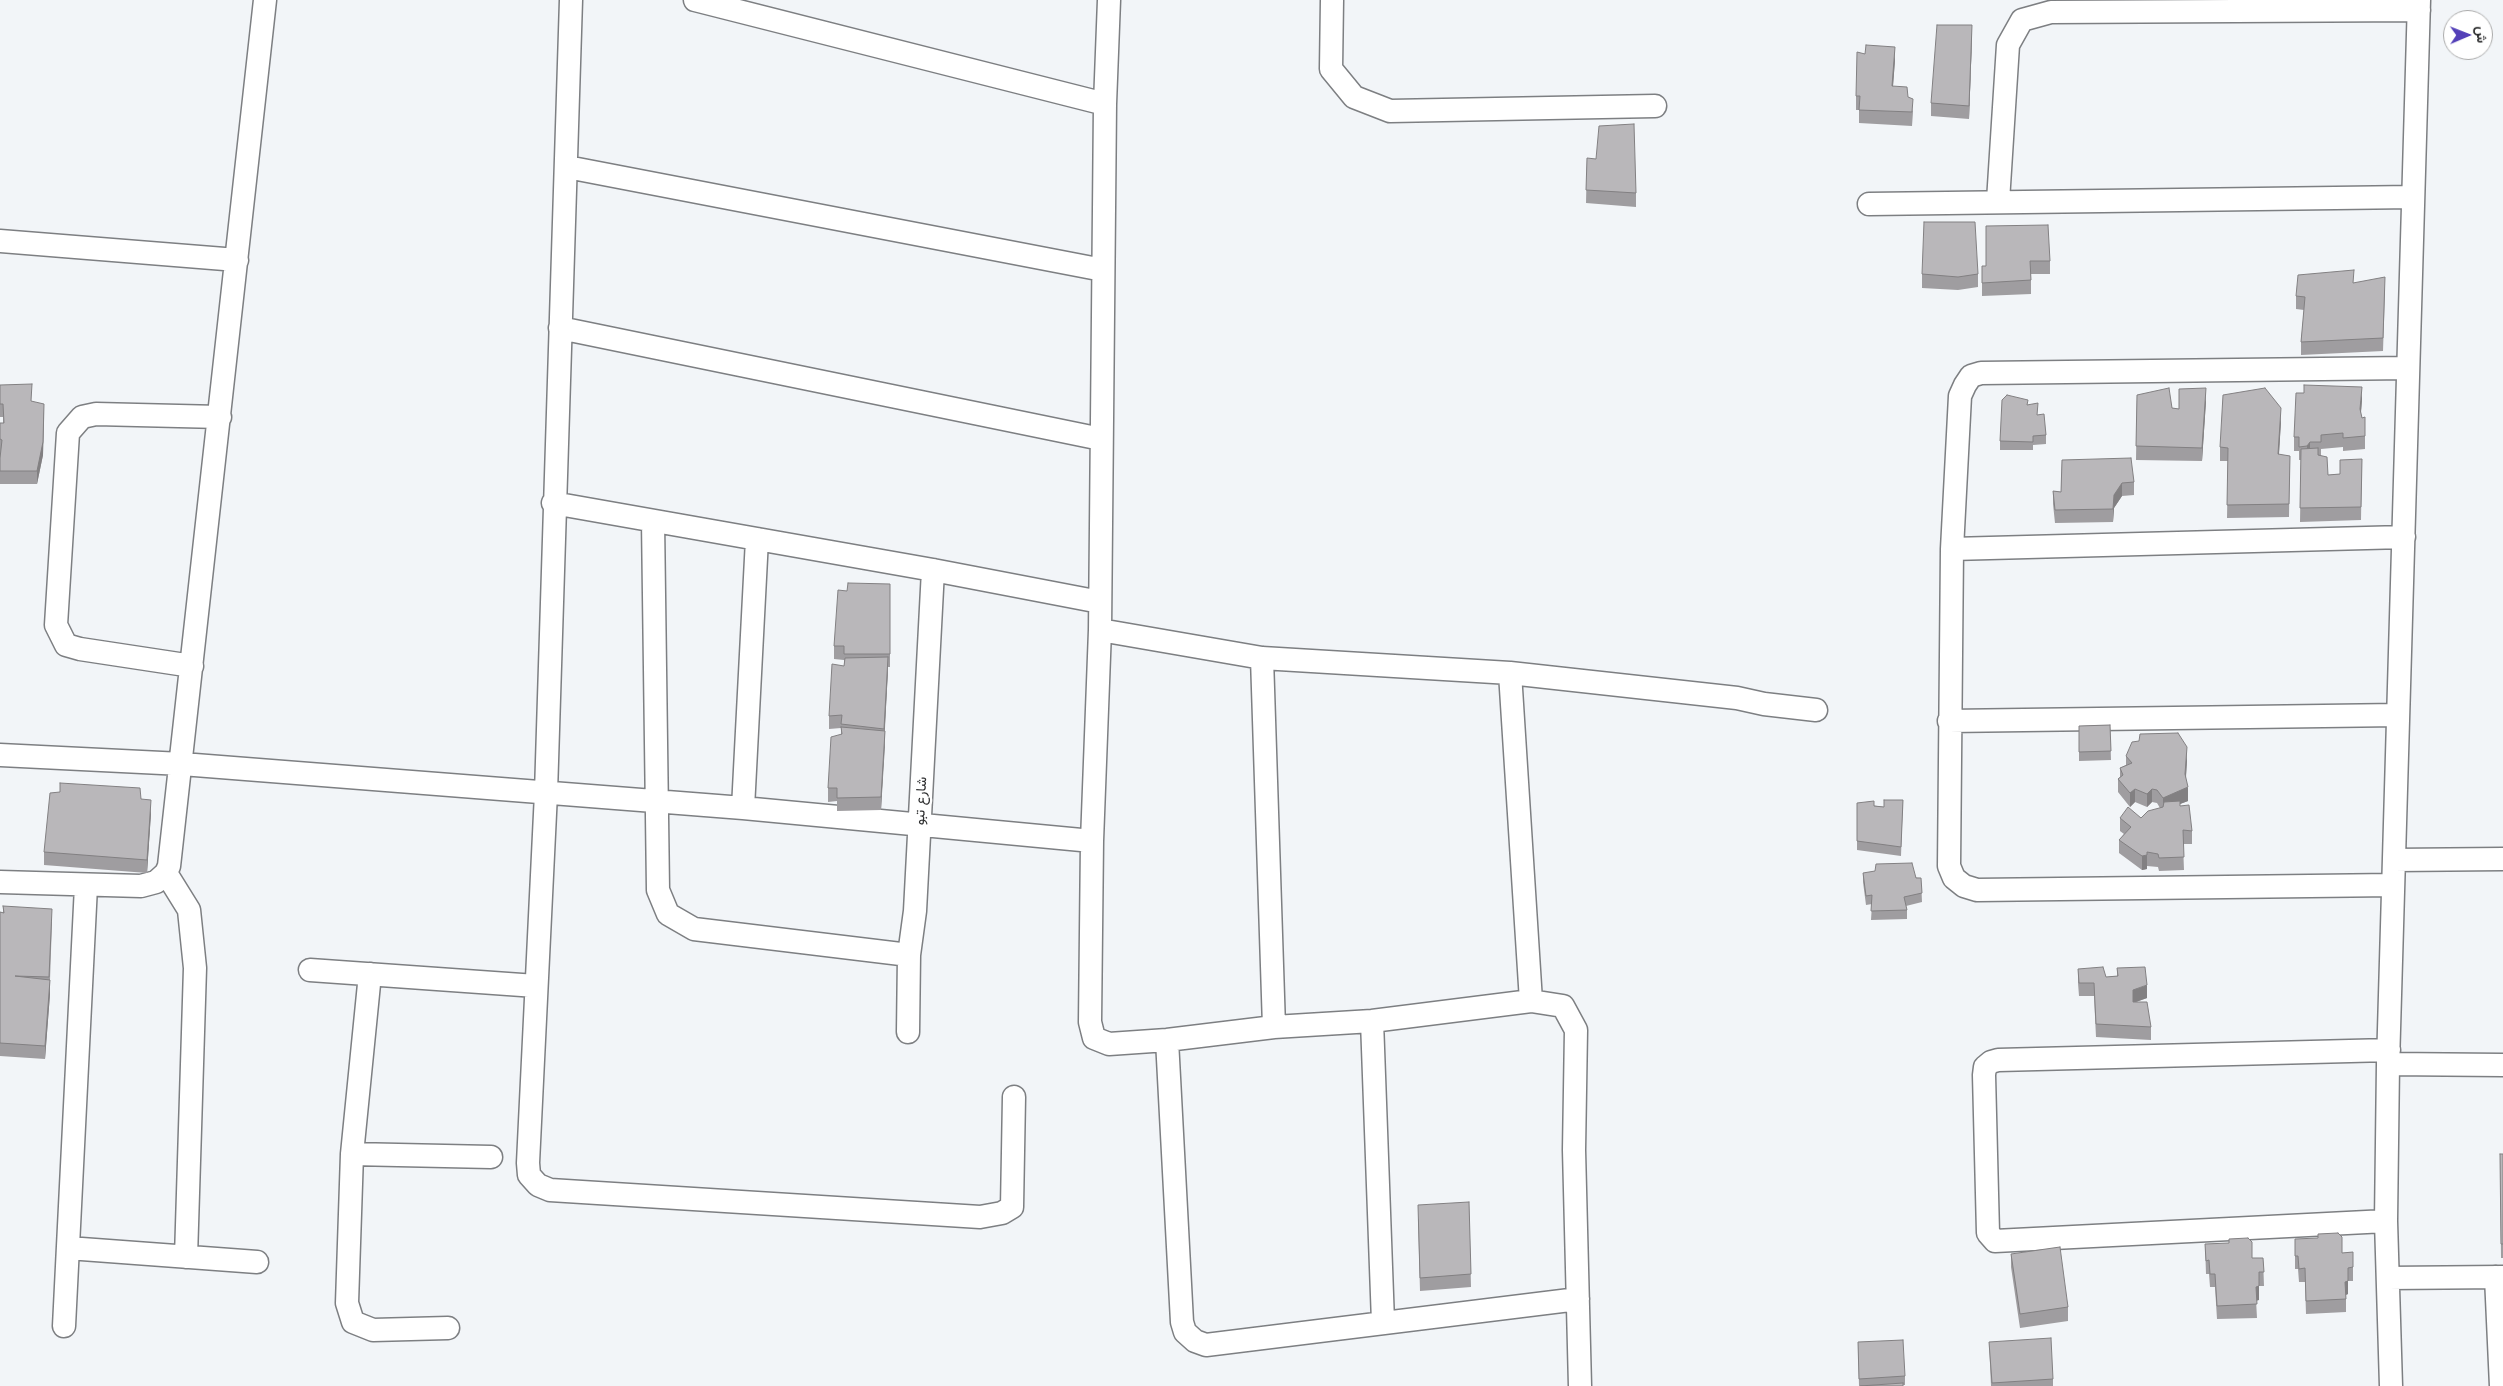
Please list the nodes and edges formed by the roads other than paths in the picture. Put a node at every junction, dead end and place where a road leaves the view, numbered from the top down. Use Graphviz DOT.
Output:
graph roads {
  1 [pos="265,0"];
  2 [pos="571,0"];
  3 [pos="695,0"];
  4 [pos="1109,0"];
  5 [pos="1332,0"];
  6 [pos="2419,5"];
  7 [pos="1105,104"];
  8 [pos="1655,106"];
  9 [pos="567,167"];
  10 [pos="2413,197"];
  11 [pos="1998,201"];
  12 [pos="1869,204"];
  13 [pos="0,241"];
  14 [pos="237,260"];
  15 [pos="1104,270"];
  16 [pos="560,328"];
  17 [pos="2408,368"];
  18 [pos="220,417"];
  19 [pos="1102,439"];
  20 [pos="554,503"];
  21 [pos="654,520"];
  22 [pos="2404,537"];
  23 [pos="757,539"];
  24 [pos="1952,549"];
  25 [pos="933,570"];
  26 [pos="1100,602"];
  27 [pos="1100,630"];
  28 [pos="1262,658"];
  29 [pos="192,666"];
  30 [pos="1510,673"];
  31 [pos="1816,710"];
  32 [pos="2398,715"];
  33 [pos="1949,721"];
  34 [pos="0,755"];
  35 [pos="182,764"];
  36 [pos="546,793"];
  37 [pos="657,801"];
  38 [pos="743,808"];
  39 [pos="920,823"];
  40 [pos="1092,841"];
  41 [pos="2503,859"];
  42 [pos="2394,860"];
  43 [pos="166,873"];
  44 [pos="0,882"];
  45 [pos="86,886"];
  46 [pos="2393,886"];
  47 [pos="909,955"];
  48 [pos="310,970"];
  49 [pos="370,974"];
  50 [pos="536,986"];
  51 [pos="1531,1000"];
  52 [pos="1372,1021"];
  53 [pos="1274,1028"];
  54 [pos="908,1032"];
  55 [pos="1167,1040"];
  56 [pos="2388,1057"];
  57 [pos="2503,1064"];
  58 [pos="1014,1097"];
  59 [pos="352,1154"];
  60 [pos="491,1158"];
  61 [pos="2386,1221"];
  62 [pos="68,1248"];
  63 [pos="186,1257"];
  64 [pos="257,1262"];
  65 [pos="2500,1277"];
  66 [pos="2388,1278"];
  67 [pos="1578,1299"];
  68 [pos="1383,1322"];
  69 [pos="64,1326"];
  70 [pos="448,1328"];
  71 [pos="1580,1386"];
  72 [pos="2391,1386"];
  73 [pos="2501,1386"];
  1 -- 14 [label="street"];
  2 -- 9 [label="street"];
  3 -- 7 [label="street"];
  4 -- 7 [label="street"];
  5 -- 8 [label="street"];
  6 -- 10 [label="street"];
  6 -- 11 [label="street"];
  7 -- 15 [label="street"];
  9 -- 15 [label="street"];
  9 -- 16 [label="street"];
  10 -- 11 [label="street"];
  10 -- 17 [label="street"];
  11 -- 12 [label="street"];
  13 -- 14 [label="street"];
  14 -- 18 [label="street"];
  15 -- 19 [label="street"];
  16 -- 19 [label="street"];
  16 -- 20 [label="street"];
  17 -- 22 [label="street"];
  17 -- 24 [label="street"];
  18 -- 29 [label="street"];
  18 -- 29 [label="street"];
  19 -- 26 [label="street"];
  20 -- 21 [label="street"];
  20 -- 36 [label="street"];
  21 -- 23 [label="street"];
  21 -- 37 [label="street"];
  22 -- 24 [label="street"];
  22 -- 32 [label="street"];
  23 -- 25 [label="street"];
  23 -- 38 [label="street"];
  24 -- 33 [label="street"];
  25 -- 26 [label="street"];
  25 -- 39 [label="street, شارع تبو"];
  26 -- 27 [label="street"];
  27 -- 28 [label="street"];
  27 -- 40 [label="street"];
  28 -- 30 [label="street"];
  28 -- 53 [label="street"];
  29 -- 35 [label="street"];
  30 -- 31 [label="street"];
  30 -- 51 [label="street"];
  32 -- 33 [label="street"];
  32 -- 42 [label="street"];
  33 -- 46 [label="street"];
  34 -- 35 [label="street"];
  35 -- 36 [label="street"];
  35 -- 43 [label="street"];
  36 -- 37 [label="street"];
  36 -- 50 [label="street"];
  37 -- 38 [label="street"];
  37 -- 47 [label="street"];
  38 -- 39 [label="street"];
  39 -- 40 [label="street"];
  39 -- 47 [label="street, شارع تبو"];
  40 -- 55 [label="street"];
  41 -- 42 [label="street"];
  42 -- 46 [label="street"];
  43 -- 45 [label="street"];
  43 -- 63 [label="street"];
  44 -- 45 [label="street"];
  45 -- 62 [label="street"];
  46 -- 56 [label="street"];
  47 -- 54 [label="street, شارع تبو"];
  48 -- 49 [label="street"];
  49 -- 50 [label="street"];
  49 -- 59 [label="street"];
  50 -- 58 [label="street"];
  51 -- 52 [label="street"];
  51 -- 67 [label="street"];
  52 -- 53 [label="street"];
  52 -- 68 [label="street"];
  53 -- 55 [label="street"];
  55 -- 68 [label="street"];
  56 -- 57 [label="street"];
  56 -- 61 [label="street"];
  56 -- 61 [label="street"];
  59 -- 60 [label="street"];
  59 -- 70 [label="street"];
  61 -- 66 [label="street"];
  62 -- 63 [label="street"];
  62 -- 69 [label="street"];
  63 -- 64 [label="street"];
  65 -- 66 [label="street"];
  65 -- 73 [label="street"];
  66 -- 72 [label="street"];
  67 -- 68 [label="street"];
  67 -- 71 [label="street"];
}
